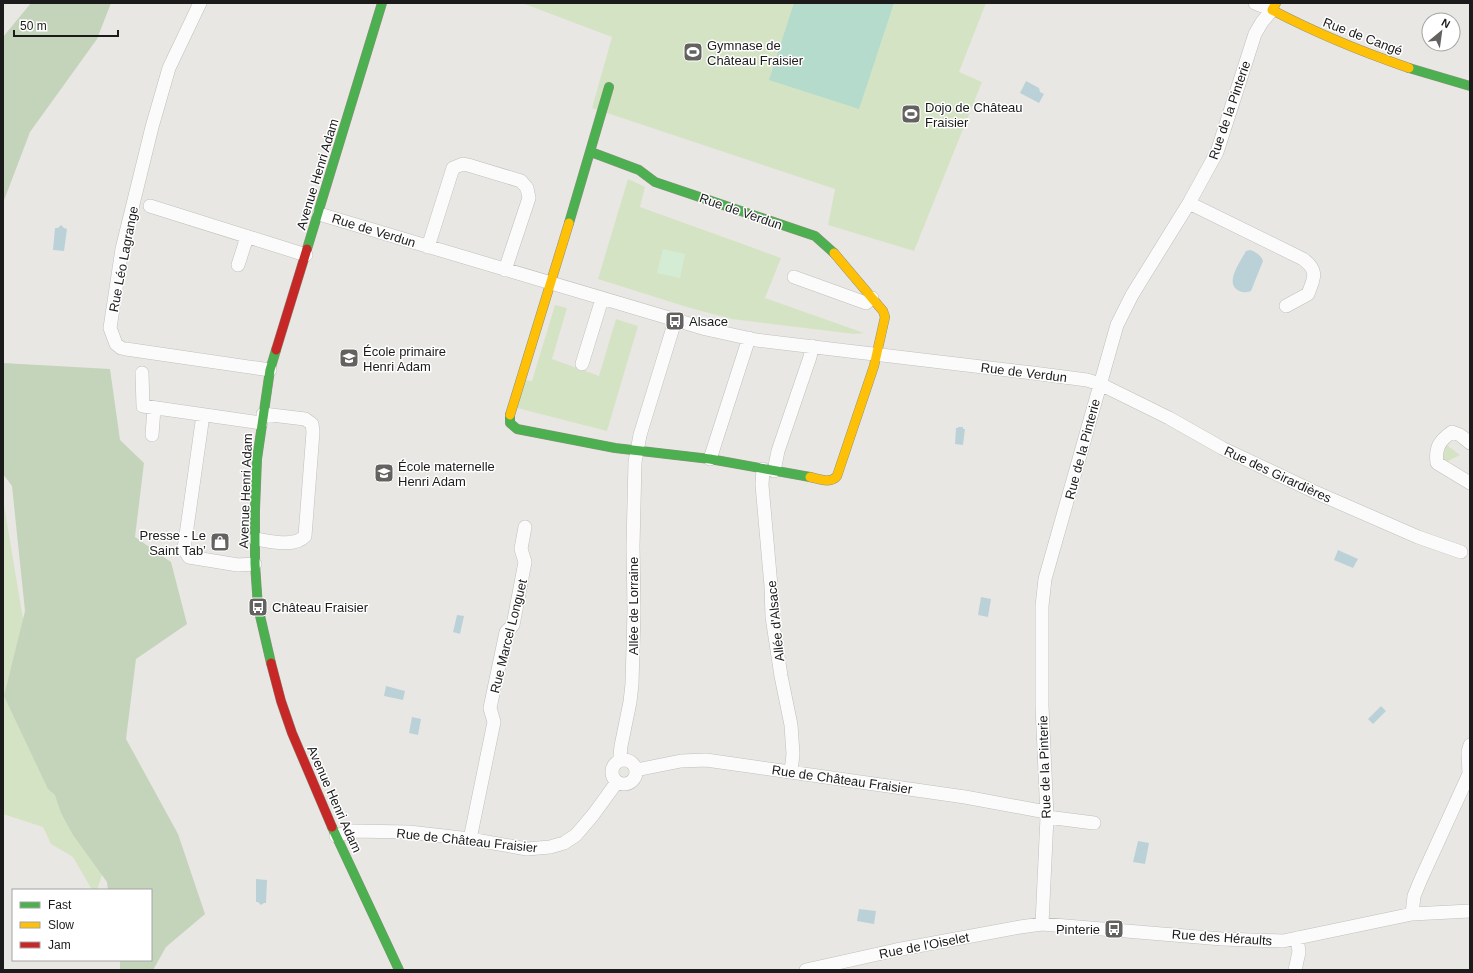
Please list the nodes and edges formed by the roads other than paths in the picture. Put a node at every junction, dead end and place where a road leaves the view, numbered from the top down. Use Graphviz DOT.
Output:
graph roads {
  1 [pos="200,3"];
  2 [pos="382,3"];
  3 [pos="1255,3"];
  4 [pos="1274,7"];
  5 [pos="1470,86"];
  6 [pos="609,87"];
  7 [pos="591,152"];
  8 [pos="1189,203"];
  9 [pos="150,206"];
  10 [pos="319,214"];
  11 [pos="247,237"];
  12 [pos="428,247"];
  13 [pos="306,255"];
  14 [pos="238,265"];
  15 [pos="505,270"];
  16 [pos="794,277"];
  17 [pos="551,283"];
  18 [pos="872,298"];
  19 [pos="602,299"];
  20 [pos="1286,306"];
  21 [pos="675,321"];
  22 [pos="749,338"];
  23 [pos="812,346"];
  24 [pos="876,354"];
  25 [pos="582,364"];
  26 [pos="270,370"];
  27 [pos="142,373"];
  28 [pos="1100,384"];
  29 [pos="154,408"];
  30 [pos="203,415"];
  31 [pos="262,418"];
  32 [pos="152,435"];
  33 [pos="1470,443"];
  34 [pos="637,451"];
  35 [pos="710,459"];
  36 [pos="769,470"];
  37 [pos="1470,482"];
  38 [pos="524,527"];
  39 [pos="255,539"];
  40 [pos="1461,552"];
  41 [pos="255,564"];
  42 [pos="1470,745"];
  43 [pos="622,760"];
  44 [pos="636,770"];
  45 [pos="791,772"];
  46 [pos="617,782"];
  47 [pos="1047,814"];
  48 [pos="1094,823"];
  49 [pos="336,836"];
  50 [pos="470,839"];
  51 [pos="1470,911"];
  52 [pos="1412,914"];
  53 [pos="1042,924"];
  54 [pos="1297,938"];
  55 [pos="399,970"];
  56 [pos="806,970"];
  57 [pos="1295,970"];
  1 -- 26 [label="street, Rue Léo Lagrange"];
  2 -- 10 [label="street, Avenue Henri Adam"];
  3 -- 4 [label="street"];
  4 -- 5 [label="street, Rue de Cangé"];
  4 -- 8 [label="street, Rue de la Pinterie"];
  6 -- 7 [label="street"];
  7 -- 17 [label="street"];
  7 -- 18 [label="street, Rue de Verdun"];
  8 -- 20 [label="street"];
  8 -- 28 [label="street, Rue de la Pinterie"];
  9 -- 11 [label="street"];
  10 -- 12 [label="street, Rue de Verdun"];
  10 -- 13 [label="street, Avenue Henri Adam"];
  11 -- 13 [label="street"];
  11 -- 14 [label="street"];
  12 -- 15 [label="street, Rue de Verdun"];
  12 -- 15 [label="street, Rue de Verdun"];
  13 -- 26 [label="street, Avenue Henri Adam"];
  15 -- 17 [label="street, Rue de Verdun"];
  16 -- 18 [label="street"];
  17 -- 19 [label="street, Rue de Verdun"];
  17 -- 34 [label="street, Rue de Verdun"];
  18 -- 24 [label="street, Rue de Verdun"];
  19 -- 21 [label="street, Rue de Verdun"];
  19 -- 25 [label="street"];
  21 -- 22 [label="street, Rue de Verdun"];
  21 -- 34 [label="street"];
  22 -- 23 [label="street, Rue de Verdun"];
  22 -- 35 [label="street"];
  23 -- 24 [label="street, Rue de Verdun"];
  23 -- 36 [label="street"];
  24 -- 28 [label="street, Rue de Verdun"];
  24 -- 36 [label="street, Rue de Verdun"];
  26 -- 31 [label="street, Avenue Henri Adam"];
  27 -- 29 [label="street"];
  28 -- 40 [label="street, Rue des Girardières"];
  28 -- 47 [label="street, Rue de la Pinterie"];
  29 -- 30 [label="street"];
  29 -- 32 [label="street"];
  30 -- 31 [label="street"];
  30 -- 41 [label="street"];
  31 -- 39 [label="street, Avenue Henri Adam"];
  31 -- 39 [label="street"];
  33 -- 37 [label="street"];
  34 -- 35 [label="street, Rue de Verdun"];
  34 -- 43 [label="street, Allée de Lorraine"];
  35 -- 36 [label="street, Rue de Verdun"];
  36 -- 45 [label="street, Allée d'Alsace"];
  38 -- 50 [label="street, Rue Marcel Longuet"];
  39 -- 41 [label="street, Avenue Henri Adam"];
  41 -- 49 [label="street, Avenue Henri Adam"];
  42 -- 52 [label="street"];
  43 -- 44 [label="street"];
  43 -- 46 [label="street"];
  44 -- 45 [label="street, Rue de Château Fraisier"];
  44 -- 46 [label="street"];
  45 -- 47 [label="street, Rue de Château Fraisier"];
  46 -- 50 [label="street, Rue de Château Fraisier"];
  47 -- 48 [label="street, Rue de Château Fraisier"];
  47 -- 53 [label="street, Rue de la Pinterie"];
  49 -- 50 [label="street, Rue de Château Fraisier"];
  49 -- 55 [label="street, Avenue Henri Adam"];
  51 -- 52 [label="street, Rue des Héraults"];
  52 -- 54 [label="street, Rue des Héraults"];
  53 -- 54 [label="street, Rue des Héraults"];
  53 -- 56 [label="street, Rue de l'Oiselet"];
  54 -- 57 [label="street"];
}
